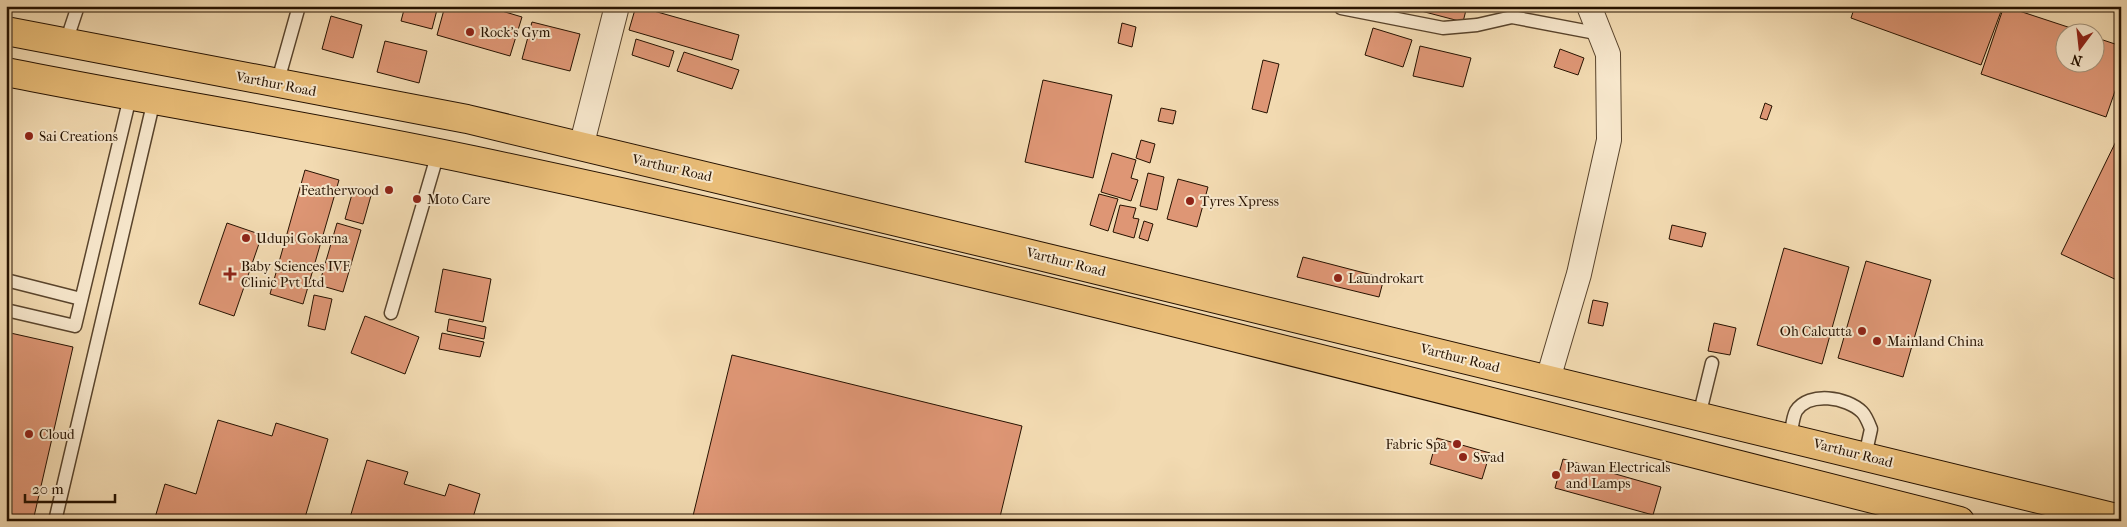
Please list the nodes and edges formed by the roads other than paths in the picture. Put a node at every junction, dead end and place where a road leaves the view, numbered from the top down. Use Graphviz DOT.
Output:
graph roads {
  1 [pos="78,6"];
  2 [pos="299,6"];
  3 [pos="618,6"];
  4 [pos="1590,6"];
  5 [pos="1341,8"];
  6 [pos="6,30"];
  7 [pos="1601,34"];
  8 [pos="66,42"];
  9 [pos="6,72"];
  10 [pos="277,84"];
  11 [pos="142,99"];
  12 [pos="581,146"];
  13 [pos="438,153"];
  14 [pos="941,232"];
  15 [pos="934,264"];
  16 [pos="6,280"];
  17 [pos="81,299"];
  18 [pos="6,310"];
  19 [pos="391,313"];
  20 [pos="1712,363"];
  21 [pos="1548,379"];
  22 [pos="1699,416"];
  23 [pos="1790,438"];
  24 [pos="1865,456"];
  25 [pos="2121,519"];
  26 [pos="55,521"];
  27 [pos="1960,521"];
  1 -- 8 [label="lane"];
  2 -- 10 [label="lane"];
  3 -- 12 [label="street"];
  4 -- 7 [label="street"];
  5 -- 7 [label="lane"];
  6 -- 8 [label="main road, Varthur Road"];
  7 -- 21 [label="street"];
  8 -- 10 [label="main road, Varthur Road"];
  9 -- 11 [label="main road"];
  10 -- 12 [label="main road, Varthur Road"];
  11 -- 13 [label="main road"];
  11 -- 17 [label="lane"];
  11 -- 26 [label="lane"];
  12 -- 14 [label="main road, Varthur Road"];
  13 -- 15 [label="main road"];
  13 -- 19 [label="lane"];
  14 -- 15 [label="main road"];
  14 -- 21 [label="main road, Varthur Road"];
  15 -- 27 [label="main road"];
  16 -- 17 [label="lane"];
  17 -- 18 [label="lane"];
  20 -- 22 [label="lane"];
  21 -- 22 [label="main road, Varthur Road"];
  22 -- 23 [label="main road, Varthur Road"];
  23 -- 24 [label="main road, Varthur Road"];
  23 -- 24 [label="lane"];
  24 -- 25 [label="main road, Varthur Road"];
}
